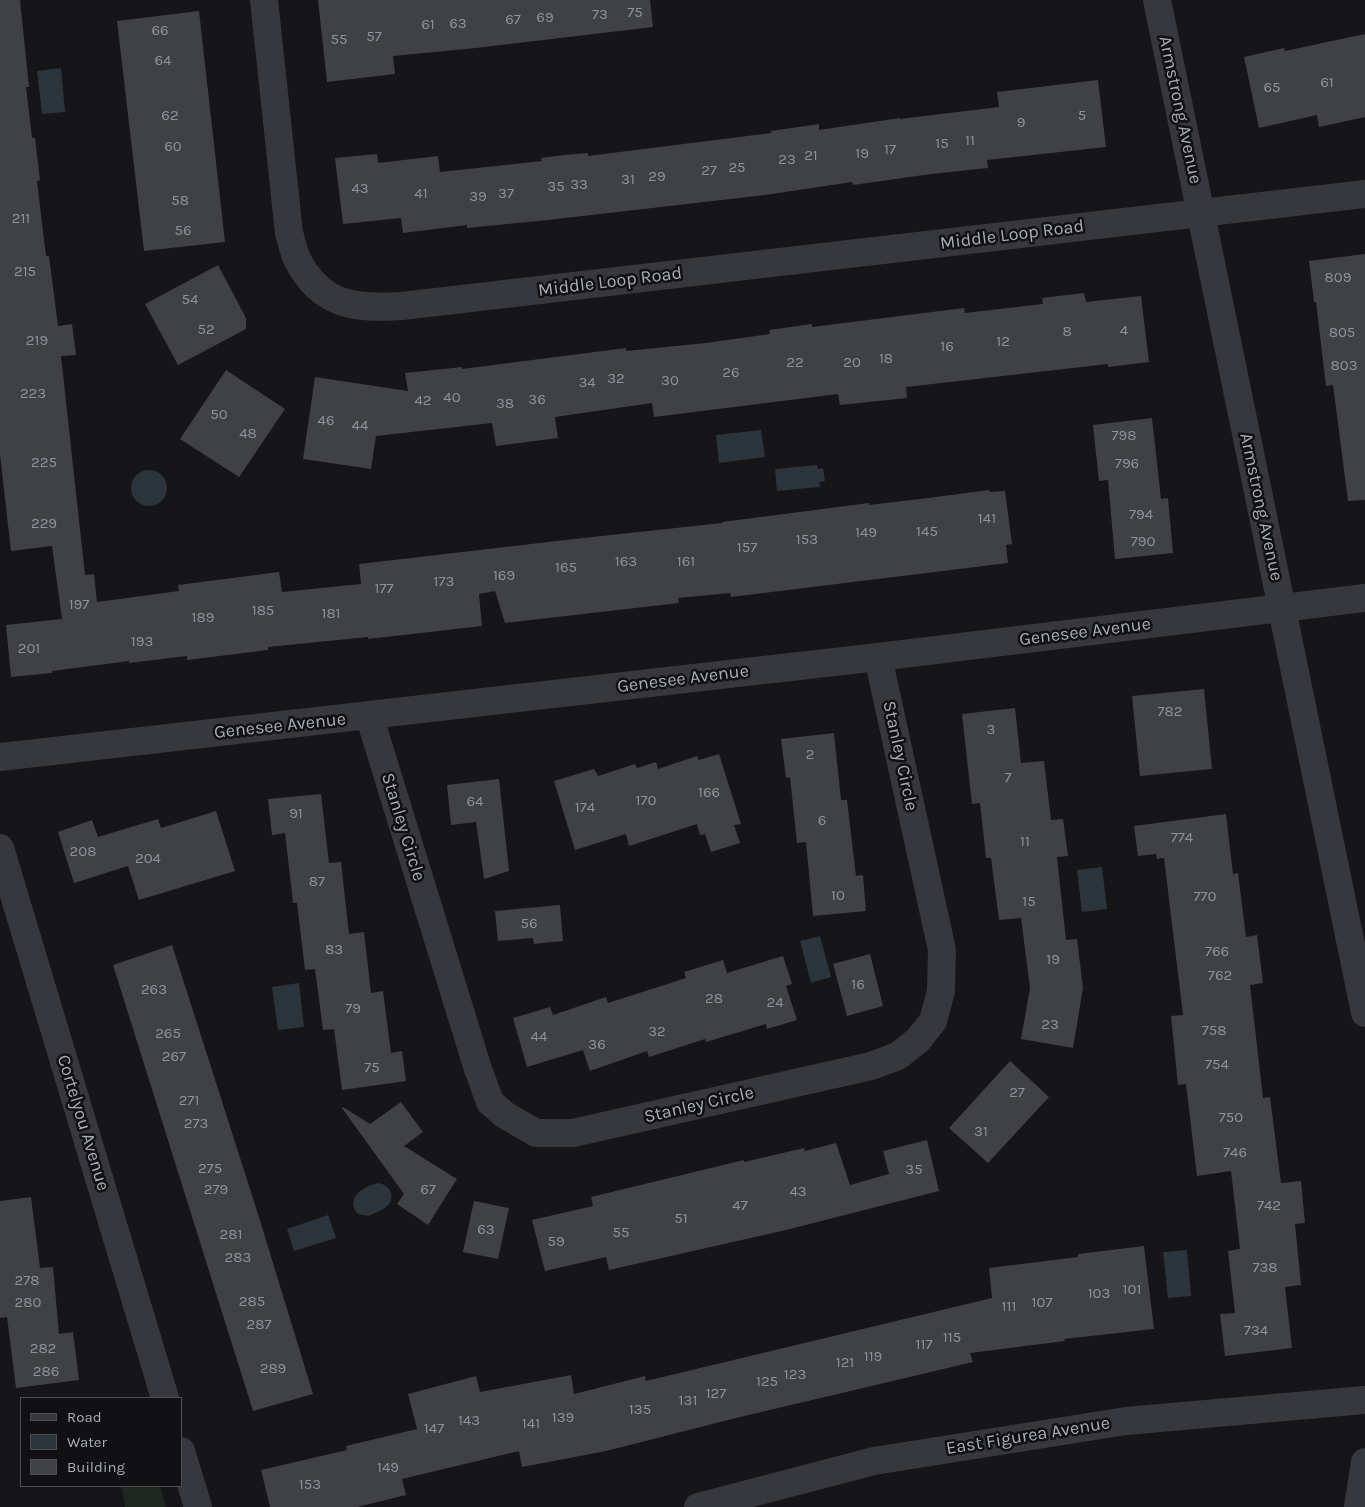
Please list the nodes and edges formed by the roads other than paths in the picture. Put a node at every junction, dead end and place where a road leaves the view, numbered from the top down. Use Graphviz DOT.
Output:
graph roads {
  1 [pos="264,0"];
  2 [pos="1157,0"];
  3 [pos="1365,194"];
  4 [pos="1202,213"];
  5 [pos="1365,598"];
  6 [pos="1282,608"];
  7 [pos="878,657"];
  8 [pos="369,716"];
  9 [pos="0,757"];
  10 [pos="0,848"];
  11 [pos="1364,1007"];
  12 [pos="165,1397"];
  13 [pos="1365,1400"];
  14 [pos="182,1454"];
  15 [pos="1365,1462"];
  16 [pos="198,1507"];
  17 [pos="698,1507"];
  18 [pos="1358,1507"];
  1 -- 4 [label="street, Middle Loop Road"];
  2 -- 4 [label="street, Armstrong Avenue"];
  3 -- 4 [label="street, Middle Loop Road"];
  4 -- 6 [label="street, Armstrong Avenue"];
  5 -- 6 [label="street, Genesee Avenue"];
  6 -- 7 [label="street, Genesee Avenue"];
  6 -- 11 [label="street, Armstrong Avenue"];
  7 -- 8 [label="street, Genesee Avenue"];
  7 -- 8 [label="street, Stanley Circle"];
  8 -- 9 [label="street, Genesee Avenue"];
  10 -- 12 [label="street, Cortelyou Avenue"];
  13 -- 17 [label="street, East Figurea Avenue"];
  14 -- 16 [label="street"];
  15 -- 18 [label="street"];
}
